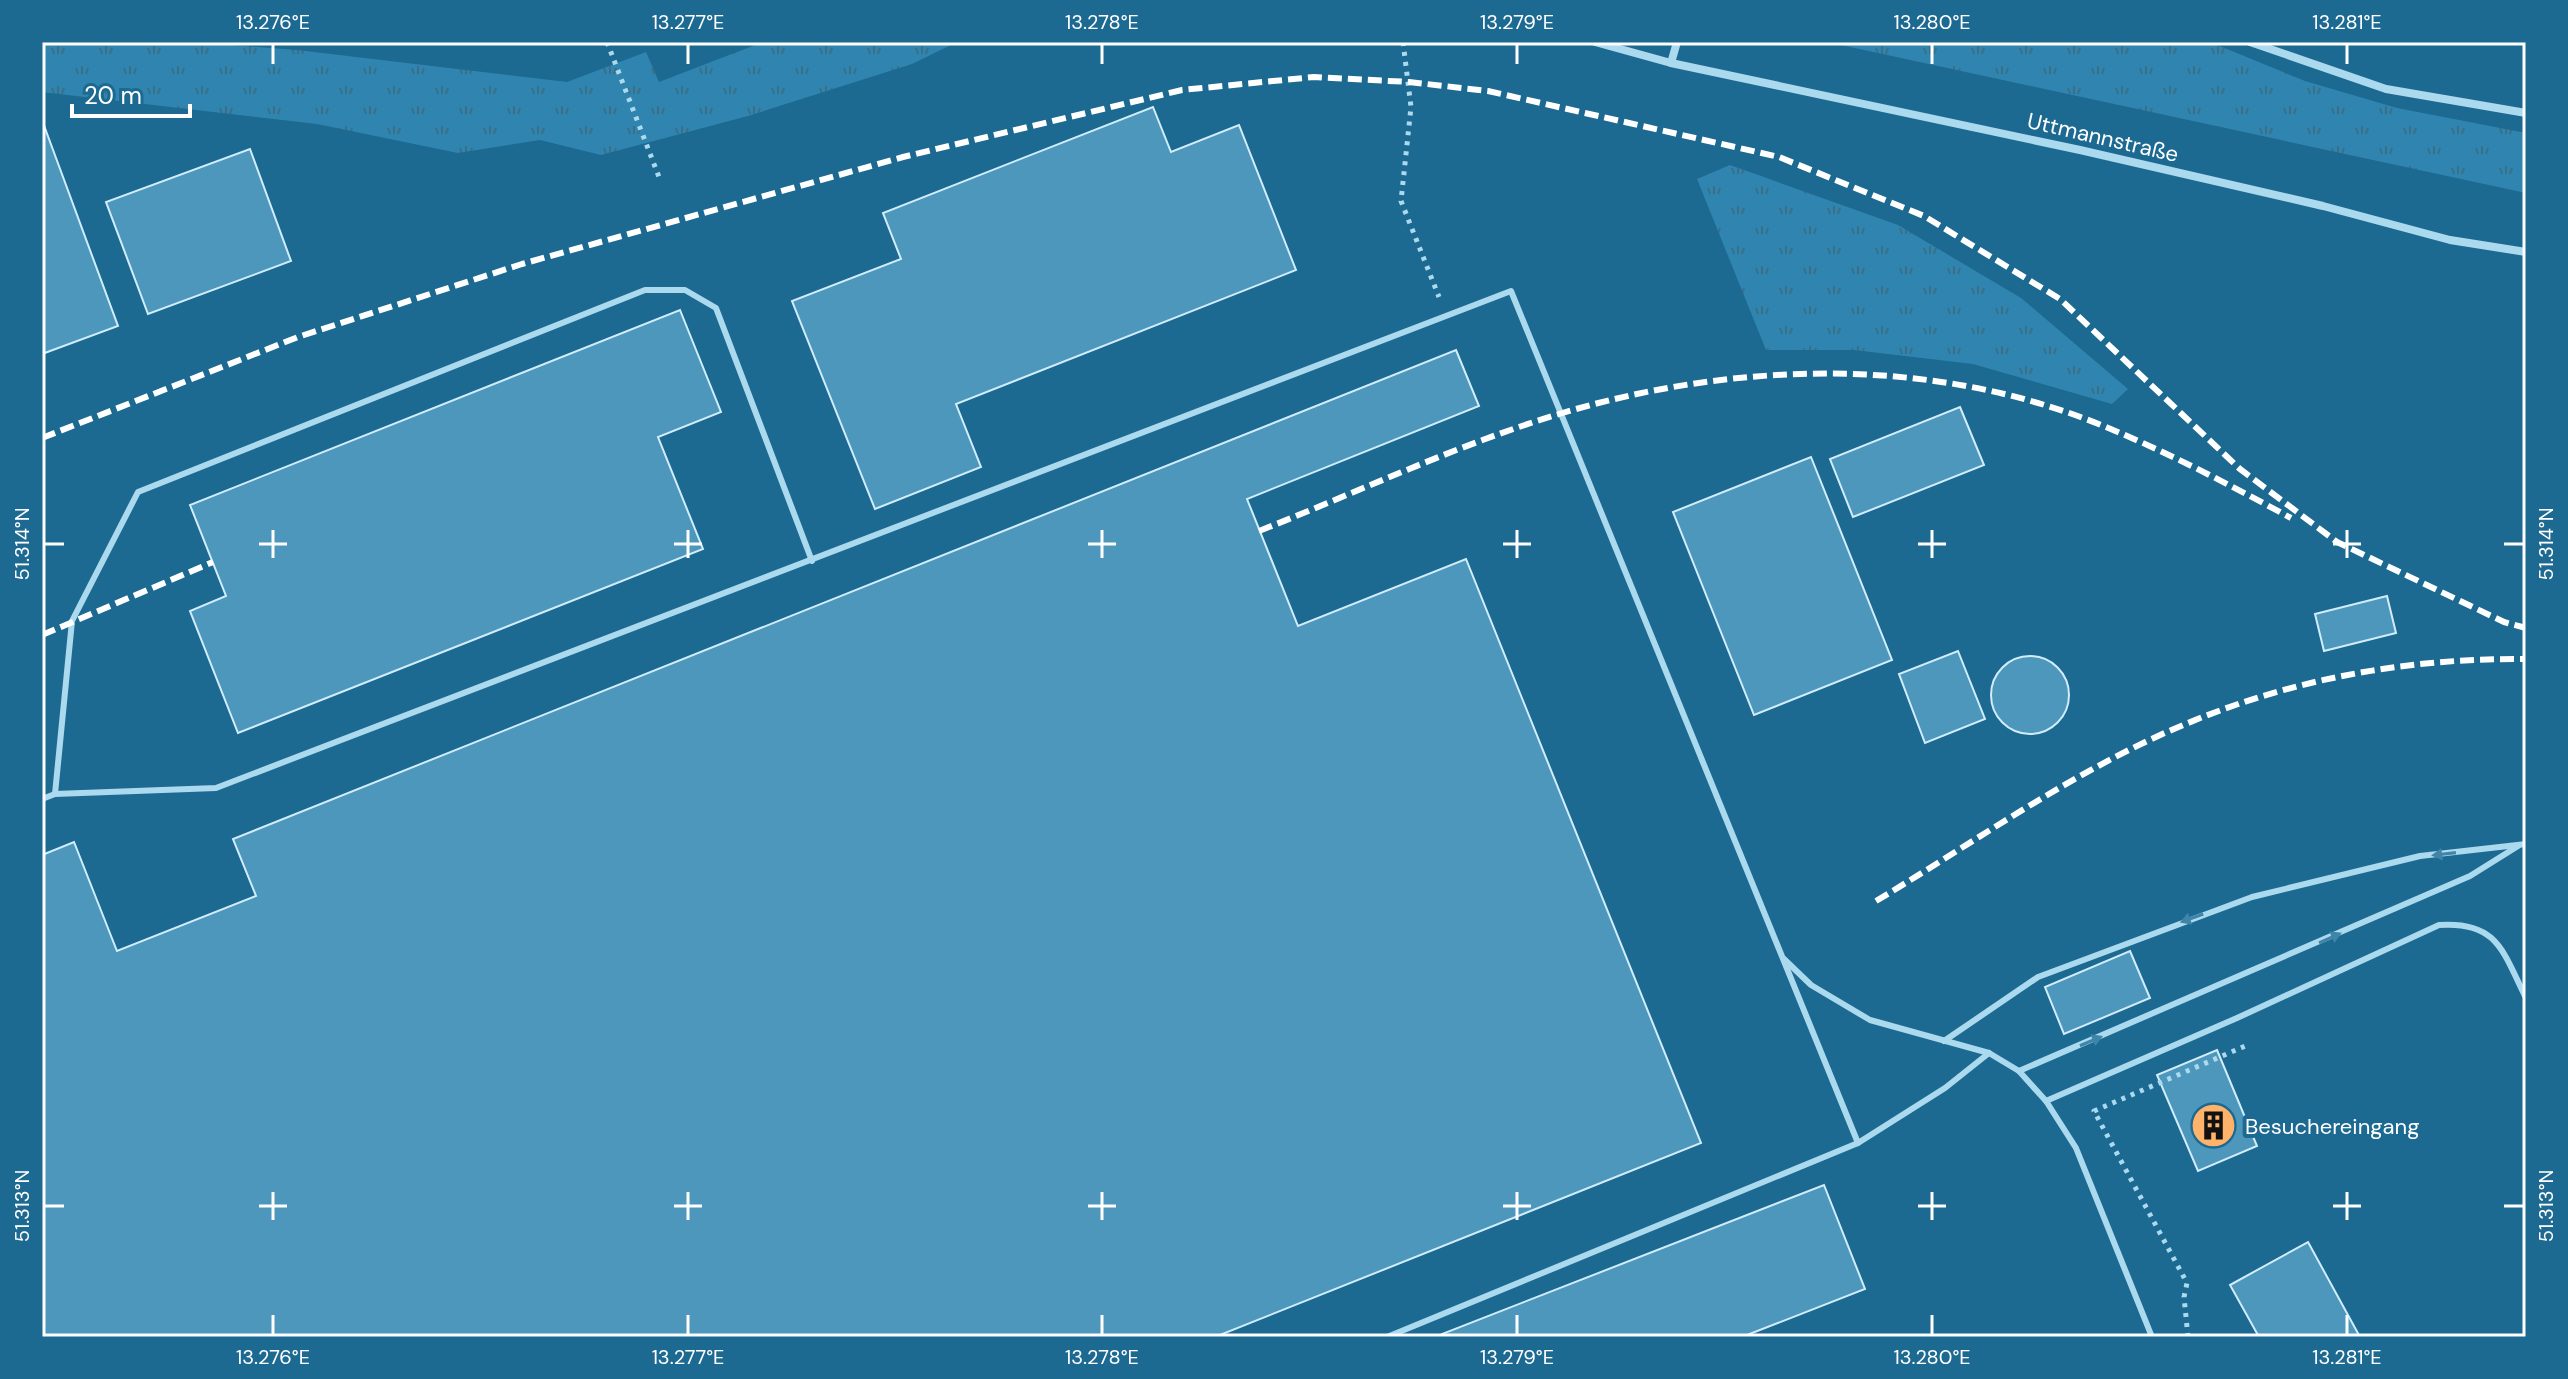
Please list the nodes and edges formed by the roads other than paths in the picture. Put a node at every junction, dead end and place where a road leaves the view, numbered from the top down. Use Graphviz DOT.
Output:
graph roads {
  1 [pos="1595,42"];
  2 [pos="1677,42"];
  3 [pos="2250,42"];
  4 [pos="1671,63"];
  5 [pos="2526,113"];
  6 [pos="2526,252"];
  7 [pos="812,561"];
  8 [pos="55,794"];
  9 [pos="42,799"];
  10 [pos="2524,844"];
  11 [pos="1782,956"];
  12 [pos="2526,998"];
  13 [pos="1944,1041"];
  14 [pos="1989,1053"];
  15 [pos="2019,1071"];
  16 [pos="2046,1101"];
  17 [pos="1858,1143"];
  18 [pos="1387,1337"];
  19 [pos="2152,1337"];
  1 -- 4 [label="street, Uttmannstraße"];
  2 -- 4 [label="street"];
  3 -- 5 [label="street"];
  4 -- 6 [label="street, Uttmannstraße"];
  7 -- 8 [label="lane"];
  7 -- 8 [label="lane"];
  7 -- 11 [label="lane"];
  8 -- 9 [label="lane"];
  10 -- 13 [label="lane, one-way"];
  15 -- 10 [label="lane, one-way"];
  11 -- 13 [label="lane"];
  11 -- 17 [label="lane"];
  12 -- 16 [label="lane"];
  13 -- 14 [label="lane"];
  14 -- 15 [label="lane"];
  14 -- 17 [label="lane"];
  15 -- 16 [label="lane"];
  16 -- 19 [label="lane"];
  17 -- 18 [label="lane"];
}
